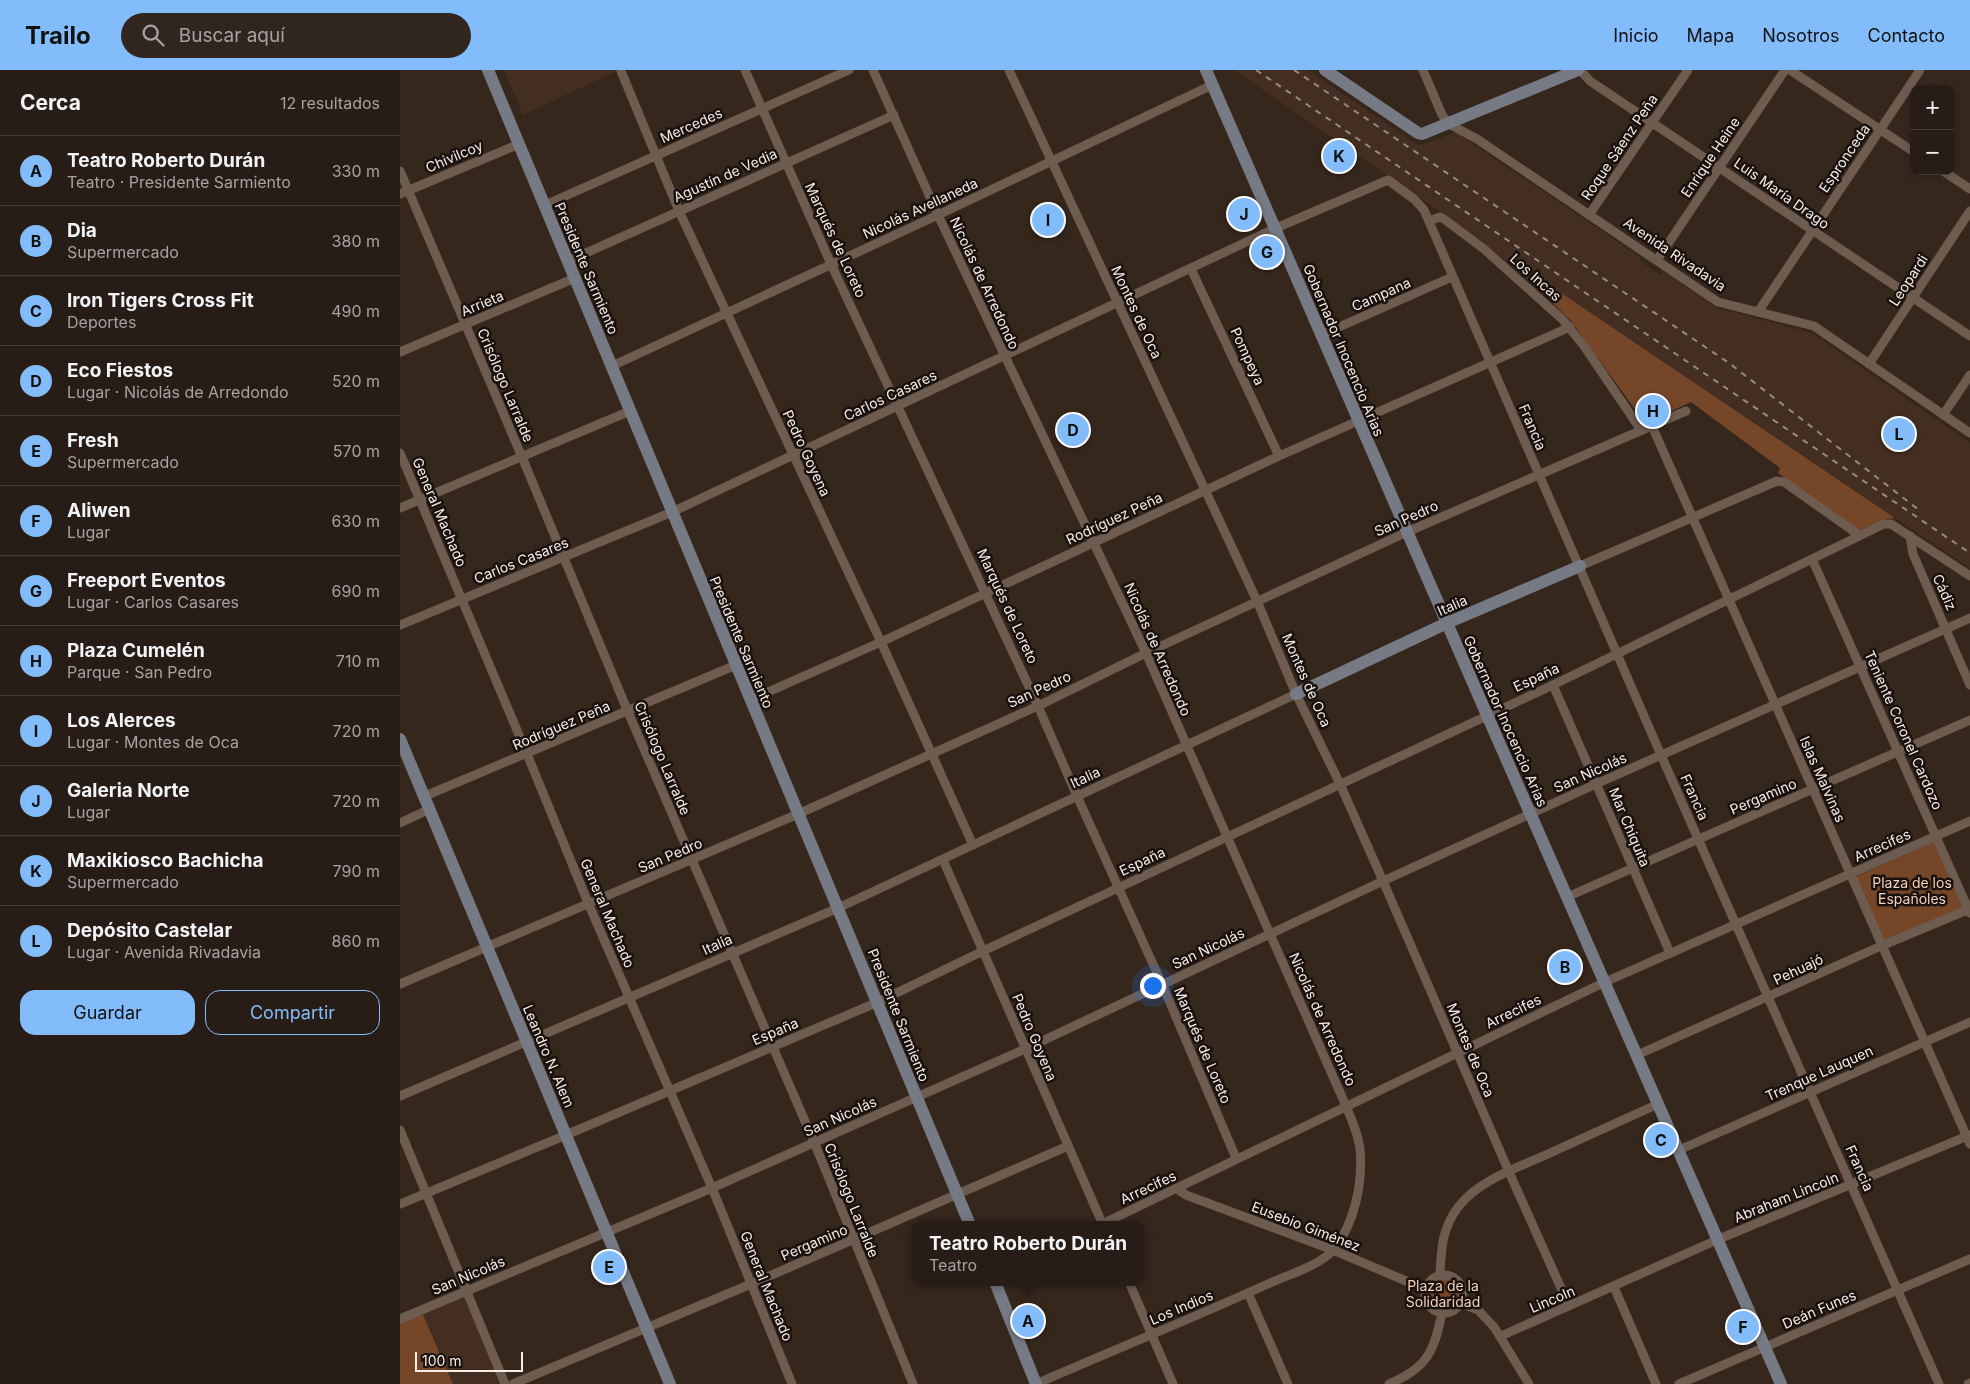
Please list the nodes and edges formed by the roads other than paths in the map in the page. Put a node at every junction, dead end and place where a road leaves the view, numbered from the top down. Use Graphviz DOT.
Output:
graph roads {
  1 [pos="488,70"];
  2 [pos="745,70"];
  3 [pos="849,70"];
  4 [pos="873,70"];
  5 [pos="1009,70"];
  6 [pos="1206,70"];
  7 [pos="1325,70"];
  8 [pos="1423,70"];
  9 [pos="1579,70"];
  10 [pos="1688,70"];
  11 [pos="1785,70"];
  12 [pos="1790,70"];
  13 [pos="1920,70"];
  14 [pos="621,71"];
  15 [pos="1212,85"];
  16 [pos="762,109"];
  17 [pos="894,115"];
  18 [pos="1652,123"];
  19 [pos="1449,124"];
  20 [pos="1880,129"];
  21 [pos="519,144"];
  22 [pos="1910,149"];
  23 [pos="656,156"];
  24 [pos="1052,161"];
  25 [pos="786,163"];
  26 [pos="1720,168"];
  27 [pos="400,171"];
  28 [pos="1949,175"];
  29 [pos="1970,189"];
  30 [pos="404,192"];
  31 [pos="545,205"];
  32 [pos="679,211"];
  33 [pos="1970,211"];
  34 [pos="938,215"];
  35 [pos="1590,215"];
  36 [pos="1429,221"];
  37 [pos="1276,228"];
  38 [pos="1811,231"];
  39 [pos="1657,260"];
  40 [pos="568,261"];
  41 [pos="831,264"];
  42 [pos="1191,269"];
  43 [pos="1452,277"];
  44 [pos="576,278"];
  45 [pos="1912,298"];
  46 [pos="1118,304"];
  47 [pos="1758,312"];
  48 [pos="726,314"];
  49 [pos="465,325"];
  50 [pos="1570,327"];
  51 [pos="1321,336"];
  52 [pos="1970,336"];
  53 [pos="400,352"];
  54 [pos="1005,356"];
  55 [pos="1490,361"];
  56 [pos="1869,364"];
  57 [pos="612,366"];
  58 [pos="1970,375"];
  59 [pos="899,406"];
  60 [pos="1686,411"];
  61 [pos="630,412"];
  62 [pos="1944,415"];
  63 [pos="1358,420"];
  64 [pos="1652,426"];
  65 [pos="1641,430"];
  66 [pos="1970,433"];
  67 [pos="400,453"];
  68 [pos="792,456"];
  69 [pos="1279,456"];
  70 [pos="522,457"];
  71 [pos="1539,476"];
  72 [pos="1205,490"];
  73 [pos="420,500"];
  74 [pos="400,508"];
  75 [pos="672,512"];
  76 [pos="1692,517"];
  77 [pos="1407,532"];
  78 [pos="1859,535"];
  79 [pos="1910,536"];
  80 [pos="1094,542"];
  81 [pos="565,558"];
  82 [pos="1812,559"];
  83 [pos="1580,566"];
  84 [pos="1970,576"];
  85 [pos="986,593"];
  86 [pos="1728,599"];
  87 [pos="462,600"];
  88 [pos="1257,601"];
  89 [pos="1970,618"];
  90 [pos="1447,623"];
  91 [pos="400,625"];
  92 [pos="1946,629"];
  93 [pos="881,642"];
  94 [pos="1146,653"];
  95 [pos="1617,653"];
  96 [pos="736,665"];
  97 [pos="1861,666"];
  98 [pos="1553,684"];
  99 [pos="1970,685"];
  100 [pos="1296,694"];
  101 [pos="750,700"];
  102 [pos="1775,705"];
  103 [pos="1038,706"];
  104 [pos="628,712"];
  105 [pos="1486,715"];
  106 [pos="1970,720"];
  107 [pos="400,739"];
  108 [pos="1186,746"];
  109 [pos="1898,751"];
  110 [pos="932,753"];
  111 [pos="528,754"];
  112 [pos="1661,755"];
  113 [pos="1340,784"];
  114 [pos="1596,784"];
  115 [pos="1813,789"];
  116 [pos="425,796"];
  117 [pos="1077,796"];
  118 [pos="430,809"];
  119 [pos="798,814"];
  120 [pos="1530,814"];
  121 [pos="1970,821"];
  122 [pos="400,823"];
  123 [pos="1227,836"];
  124 [pos="1936,836"];
  125 [pos="1699,839"];
  126 [pos="974,845"];
  127 [pos="692,860"];
  128 [pos="942,860"];
  129 [pos="1633,868"];
  130 [pos="1850,874"];
  131 [pos="1383,881"];
  132 [pos="1119,888"];
  133 [pos="1567,897"];
  134 [pos="589,905"];
  135 [pos="838,908"];
  136 [pos="1969,911"];
  137 [pos="1736,924"];
  138 [pos="1270,934"];
  139 [pos="1881,946"];
  140 [pos="487,947"];
  141 [pos="983,951"];
  142 [pos="732,954"];
  143 [pos="1670,954"];
  144 [pos="1605,982"];
  145 [pos="400,984"];
  146 [pos="1162,984"];
  147 [pos="1770,997"];
  148 [pos="630,998"];
  149 [pos="878,1002"];
  150 [pos="1970,1022"];
  151 [pos="1925,1042"];
  152 [pos="527,1043"];
  153 [pos="772,1048"];
  154 [pos="1025,1049"];
  155 [pos="1457,1053"];
  156 [pos="1637,1055"];
  157 [pos="670,1090"];
  158 [pos="1811,1091"];
  159 [pos="400,1096"];
  160 [pos="917,1097"];
  161 [pos="1658,1104"];
  162 [pos="1346,1106"];
  163 [pos="400,1130"];
  164 [pos="566,1135"];
  165 [pos="1969,1138"];
  166 [pos="814,1142"];
  167 [pos="1068,1146"];
  168 [pos="1679,1150"];
  169 [pos="1236,1158"];
  170 [pos="1509,1172"];
  171 [pos="1852,1184"];
  172 [pos="712,1188"];
  173 [pos="1177,1188"];
  174 [pos="426,1194"];
  175 [pos="958,1195"];
  176 [pos="400,1204"];
  177 [pos="968,1221"];
  178 [pos="1101,1221"];
  179 [pos="1108,1221"];
  180 [pos="606,1232"];
  181 [pos="1718,1239"];
  182 [pos="854,1240"];
  183 [pos="1333,1250"];
  184 [pos="1970,1260"];
  185 [pos="1440,1274"];
  186 [pos="751,1284"];
  187 [pos="997,1286"];
  188 [pos="1130,1286"];
  189 [pos="1614,1287"];
  190 [pos="1425,1289"];
  191 [pos="1899,1290"];
  192 [pos="465,1291"];
  193 [pos="1248,1293"];
  194 [pos="1461,1303"];
  195 [pos="1569,1306"];
  196 [pos="1442,1313"];
  197 [pos="400,1319"];
  198 [pos="646,1328"];
  199 [pos="1151,1334"];
  200 [pos="1500,1336"];
  201 [pos="1765,1346"];
  202 [pos="1411,1380"];
  203 [pos="505,1384"];
  204 [pos="513,1384"];
  205 [pos="670,1384"];
  206 [pos="792,1384"];
  207 [pos="913,1384"];
  208 [pos="1036,1384"];
  209 [pos="1173,1384"];
  210 [pos="1288,1384"];
  211 [pos="1389,1384"];
  212 [pos="1530,1384"];
  213 [pos="1656,1384"];
  214 [pos="1679,1384"];
  215 [pos="1781,1384"];
  216 [pos="1939,1384"];
  1 -- 21 [label="street, Presidente Sarmiento"];
  2 -- 16 [label="street, Marqués de Loreto"];
  3 -- 16 [label="street, Mercedes"];
  4 -- 17 [label="street, Nicolás de Arredondo"];
  5 -- 24 [label="street, Montes de Oca"];
  6 -- 15 [label="street, Gobernador Inocencio Arias"];
  7 -- 19 [label="street"];
  8 -- 19 [label="street"];
  9 -- 18 [label="street, Luis María Drago"];
  9 -- 19 [label="street"];
  10 -- 18 [label="street, Roque Sáenz Peña"];
  11 -- 26 [label="street, Enrique Heine"];
  12 -- 20 [label="street"];
  13 -- 20 [label="street, Espronceda"];
  14 -- 23 [label="street, Pedro Goyena"];
  15 -- 24 [label="street, Nicolás Avellaneda"];
  15 -- 37 [label="street, Gobernador Inocencio Arias"];
  16 -- 23 [label="street, Mercedes"];
  16 -- 25 [label="street, Marqués de Loreto"];
  17 -- 25 [label="street, Agustín de Vedia"];
  17 -- 34 [label="street, Nicolás de Arredondo"];
  18 -- 26 [label="street, Luis María Drago"];
  18 -- 35 [label="street, Roque Sáenz Peña"];
  19 -- 35 [label="street, Avenida Rivadavia"];
  20 -- 22 [label="street"];
  20 -- 38 [label="street, Espronceda"];
  21 -- 30 [label="street, Chivilcoy"];
  21 -- 31 [label="street, Presidente Sarmiento"];
  23 -- 31 [label="street, Mercedes"];
  23 -- 32 [label="street, Pedro Goyena"];
  24 -- 34 [label="street, Nicolás Avellaneda"];
  24 -- 46 [label="street, Montes de Oca"];
  25 -- 32 [label="street, Agustín de Vedia"];
  25 -- 41 [label="street, Marqués de Loreto"];
  26 -- 38 [label="street, Luis María Drago"];
  26 -- 39 [label="street, Enrique Heine"];
  27 -- 30 [label="street, Crisólogo Larralde"];
  28 -- 29 [label="street"];
  30 -- 49 [label="street, Crisólogo Larralde"];
  31 -- 40 [label="street, Presidente Sarmiento"];
  32 -- 40 [label="street, Agustín de Vedia"];
  32 -- 48 [label="street, Pedro Goyena"];
  33 -- 45 [label="street, Leopardi"];
  34 -- 41 [label="street, Nicolás Avellaneda"];
  34 -- 54 [label="street, Nicolás de Arredondo"];
  35 -- 39 [label="street, Avenida Rivadavia"];
  36 -- 37 [label="street, Carlos Casares"];
  36 -- 43 [label="street, Francia"];
  36 -- 50 [label="street, Los Incas"];
  37 -- 42 [label="street, Carlos Casares"];
  37 -- 51 [label="street, Gobernador Inocencio Arias"];
  38 -- 45 [label="street, Luis María Drago"];
  38 -- 47 [label="street, Espronceda"];
  39 -- 47 [label="street, Avenida Rivadavia"];
  40 -- 44 [label="street, Presidente Sarmiento"];
  41 -- 48 [label="street, Nicolás Avellaneda"];
  41 -- 59 [label="street, Marqués de Loreto"];
  42 -- 46 [label="street, Carlos Casares"];
  42 -- 69 [label="street, Pompeya"];
  43 -- 51 [label="street, Campana"];
  43 -- 55 [label="street, Francia"];
  44 -- 49 [label="street, Arrieta"];
  44 -- 57 [label="street, Presidente Sarmiento"];
  45 -- 52 [label="street, Luis María Drago"];
  45 -- 56 [label="street, Leopardi"];
  46 -- 54 [label="street, Carlos Casares"];
  46 -- 72 [label="street, Montes de Oca"];
  47 -- 56 [label="street, Avenida Rivadavia"];
  48 -- 57 [label="street, Nicolás Avellaneda"];
  48 -- 68 [label="street, Pedro Goyena"];
  49 -- 53 [label="street, Arrieta"];
  49 -- 70 [label="street, Crisólogo Larralde"];
  50 -- 55 [label="street, Rodríguez Peña"];
  50 -- 65 [label="street, Los Incas"];
  51 -- 63 [label="street, Gobernador Inocencio Arias"];
  54 -- 59 [label="street, Carlos Casares"];
  54 -- 80 [label="street, Nicolás de Arredondo"];
  55 -- 63 [label="street, Rodríguez Peña"];
  55 -- 71 [label="street, Francia"];
  56 -- 62 [label="street, Avenida Rivadavia"];
  57 -- 61 [label="street, Presidente Sarmiento"];
  58 -- 62 [label="street"];
  59 -- 68 [label="street, Carlos Casares"];
  59 -- 85 [label="street, Marqués de Loreto"];
  60 -- 64 [label="street, San Pedro"];
  61 -- 70 [label="street"];
  61 -- 75 [label="street, Presidente Sarmiento"];
  62 -- 66 [label="street, Avenida Rivadavia"];
  63 -- 69 [label="street, Rodríguez Peña"];
  63 -- 77 [label="street, Gobernador Inocencio Arias"];
  64 -- 65 [label="street, San Pedro"];
  64 -- 76 [label="street, Islas Malvinas"];
  65 -- 71 [label="street, San Pedro"];
  67 -- 73 [label="street, General Machado"];
  68 -- 75 [label="street, Carlos Casares"];
  68 -- 93 [label="street, Pedro Goyena"];
  69 -- 72 [label="street, Rodríguez Peña"];
  70 -- 73 [label="street"];
  70 -- 81 [label="street, Crisólogo Larralde"];
  71 -- 77 [label="street, San Pedro"];
  71 -- 83 [label="street, Francia"];
  72 -- 80 [label="street, Rodríguez Peña"];
  72 -- 88 [label="street, Montes de Oca"];
  73 -- 74 [label="street"];
  73 -- 87 [label="street, General Machado"];
  75 -- 81 [label="street, Carlos Casares"];
  75 -- 96 [label="street, Presidente Sarmiento"];
  76 -- 78 [label="street, Italia"];
  76 -- 83 [label="street, Italia"];
  76 -- 86 [label="street, Islas Malvinas"];
  77 -- 88 [label="street, San Pedro"];
  77 -- 90 [label="street, Gobernador Inocencio Arias"];
  78 -- 79 [label="street, España"];
  78 -- 82 [label="street, España"];
  79 -- 84 [label="street"];
  79 -- 92 [label="street, Cádiz"];
  80 -- 85 [label="street, Rodríguez Peña"];
  80 -- 94 [label="street, Nicolás de Arredondo"];
  81 -- 87 [label="street, Carlos Casares"];
  81 -- 104 [label="street, Crisólogo Larralde"];
  82 -- 86 [label="street, España"];
  82 -- 97 [label="street, Teniente Coronel Cardozo"];
  83 -- 90 [label="street, Italia"];
  83 -- 95 [label="street, Francia"];
  85 -- 93 [label="street, Rodríguez Peña"];
  85 -- 103 [label="street, Marqués de Loreto"];
  86 -- 95 [label="street, España"];
  86 -- 102 [label="street, Islas Malvinas"];
  87 -- 91 [label="street, Carlos Casares"];
  87 -- 111 [label="street, General Machado"];
  88 -- 94 [label="street, San Pedro"];
  88 -- 100 [label="street, Montes de Oca"];
  89 -- 92 [label="street, San Nicolás"];
  90 -- 100 [label="street, Italia"];
  90 -- 105 [label="street, Gobernador Inocencio Arias"];
  92 -- 97 [label="street, San Nicolás"];
  92 -- 99 [label="street, Cádiz"];
  93 -- 101 [label="street, Rodríguez Peña"];
  93 -- 110 [label="street, Pedro Goyena"];
  94 -- 103 [label="street, San Pedro"];
  94 -- 108 [label="street, Nicolás de Arredondo"];
  95 -- 98 [label="street, España"];
  95 -- 112 [label="street, Francia"];
  96 -- 101 [label="street, Presidente Sarmiento"];
  96 -- 104 [label="street, Rodríguez Peña"];
  97 -- 102 [label="street, San Nicolás"];
  97 -- 109 [label="street, Teniente Coronel Cardozo"];
  98 -- 105 [label="street, España"];
  98 -- 114 [label="street, Mar Chiquita"];
  100 -- 108 [label="street, Italia"];
  100 -- 113 [label="street, Montes de Oca"];
  101 -- 119 [label="street, Presidente Sarmiento"];
  102 -- 112 [label="street, San Nicolás"];
  102 -- 115 [label="street, Islas Malvinas"];
  103 -- 110 [label="street, San Pedro"];
  103 -- 117 [label="street, Marqués de Loreto"];
  104 -- 111 [label="street, Rodríguez Peña"];
  104 -- 127 [label="street, Crisólogo Larralde"];
  105 -- 113 [label="street, España"];
  105 -- 120 [label="street, Gobernador Inocencio Arias"];
  106 -- 109 [label="street, Pergamino"];
  107 -- 116 [label="street, Leandro N. Alem"];
  108 -- 117 [label="street, Italia"];
  108 -- 123 [label="street, Nicolás de Arredondo"];
  109 -- 115 [label="street, Pergamino"];
  109 -- 124 [label="street, Teniente Coronel Cardozo"];
  110 -- 119 [label="street, San Pedro"];
  110 -- 126 [label="street, Pedro Goyena"];
  111 -- 116 [label="street, Rodríguez Peña"];
  111 -- 134 [label="street, General Machado"];
  112 -- 114 [label="street, San Nicolás"];
  112 -- 125 [label="street, Francia"];
  113 -- 123 [label="street, España"];
  113 -- 131 [label="street, Montes de Oca"];
  114 -- 120 [label="street, San Nicolás"];
  114 -- 129 [label="street, Mar Chiquita"];
  115 -- 125 [label="street, Pergamino"];
  115 -- 130 [label="street, Islas Malvinas"];
  116 -- 118 [label="street, Leandro N. Alem"];
  117 -- 126 [label="street, Italia"];
  117 -- 132 [label="street, Marqués de Loreto"];
  118 -- 122 [label="street"];
  118 -- 140 [label="street, Leandro N. Alem"];
  119 -- 127 [label="street, San Pedro"];
  119 -- 135 [label="street, Presidente Sarmiento"];
  120 -- 131 [label="street, San Nicolás"];
  120 -- 133 [label="street, Gobernador Inocencio Arias"];
  121 -- 124 [label="street, Arrecifes"];
  123 -- 132 [label="street, España"];
  123 -- 138 [label="street, Nicolás de Arredondo"];
  124 -- 130 [label="street, Arrecifes"];
  124 -- 136 [label="street, Teniente Coronel Cardozo"];
  125 -- 129 [label="street, Pergamino"];
  125 -- 137 [label="street, Francia"];
  126 -- 128 [label="street, Italia"];
  127 -- 134 [label="street, San Pedro"];
  127 -- 142 [label="street, Crisólogo Larralde"];
  128 -- 135 [label="street, Italia"];
  128 -- 141 [label="street, Pedro Goyena"];
  129 -- 133 [label="street, Pergamino"];
  129 -- 143 [label="street, Mar Chiquita"];
  130 -- 137 [label="street, Arrecifes"];
  130 -- 139 [label="street, Islas Malvinas"];
  131 -- 138 [label="street, San Nicolás"];
  131 -- 155 [label="street, Montes de Oca"];
  132 -- 141 [label="street, España"];
  132 -- 146 [label="street, Marqués de Loreto"];
  133 -- 144 [label="street, Gobernador Inocencio Arias"];
  134 -- 140 [label="street, San Pedro"];
  134 -- 148 [label="street, General Machado"];
  135 -- 142 [label="street, Italia"];
  135 -- 149 [label="street, Presidente Sarmiento"];
  136 -- 139 [label="street, Pehuajó"];
  137 -- 143 [label="street, Arrecifes"];
  137 -- 147 [label="street, Francia"];
  138 -- 146 [label="street, San Nicolás"];
  138 -- 162 [label="street, Nicolás de Arredondo"];
  139 -- 147 [label="street, Pehuajó"];
  139 -- 151 [label="street, Islas Malvinas"];
  140 -- 145 [label="street, San Pedro"];
  140 -- 152 [label="street, Leandro N. Alem"];
  141 -- 149 [label="street, España"];
  141 -- 154 [label="street, Pedro Goyena"];
  142 -- 148 [label="street, Italia"];
  142 -- 153 [label="street, Crisólogo Larralde"];
  143 -- 144 [label="street, Arrecifes"];
  144 -- 155 [label="street, Arrecifes"];
  144 -- 156 [label="street, Gobernador Inocencio Arias"];
  146 -- 154 [label="street, San Nicolás"];
  146 -- 169 [label="street, Marqués de Loreto"];
  147 -- 156 [label="street, Pehuajó"];
  147 -- 158 [label="street, Francia"];
  148 -- 152 [label="street, Italia"];
  148 -- 157 [label="street, General Machado"];
  149 -- 153 [label="street, España"];
  149 -- 160 [label="street, Presidente Sarmiento"];
  150 -- 151 [label="street, Trenque Lauquen"];
  151 -- 158 [label="street, Trenque Lauquen"];
  151 -- 165 [label="street, Islas Malvinas"];
  152 -- 159 [label="street, Italia"];
  152 -- 164 [label="street, Leandro N. Alem"];
  153 -- 157 [label="street, España"];
  153 -- 166 [label="street, Crisólogo Larralde"];
  154 -- 160 [label="street, San Nicolás"];
  154 -- 167 [label="street, Pedro Goyena"];
  155 -- 162 [label="street, Arrecifes"];
  155 -- 170 [label="street, Montes de Oca"];
  156 -- 161 [label="street, Gobernador Inocencio Arias"];
  157 -- 164 [label="street, España"];
  157 -- 172 [label="street, General Machado"];
  158 -- 168 [label="street, Trenque Lauquen"];
  158 -- 171 [label="street, Francia"];
  160 -- 166 [label="street, San Nicolás"];
  160 -- 175 [label="street, Presidente Sarmiento"];
  161 -- 168 [label="street, Gobernador Inocencio Arias"];
  161 -- 170 [label="street"];
  162 -- 169 [label="street, Arrecifes"];
  162 -- 183 [label="street, Nicolás de Arredondo"];
  163 -- 174 [label="street"];
  164 -- 174 [label="street, España"];
  164 -- 180 [label="street, Leandro N. Alem"];
  165 -- 171 [label="street, Abraham Lincoln"];
  166 -- 172 [label="street, San Nicolás"];
  166 -- 182 [label="street, Crisólogo Larralde"];
  167 -- 175 [label="street, Pergamino"];
  167 -- 178 [label="street, Pedro Goyena"];
  168 -- 181 [label="street, Gobernador Inocencio Arias"];
  169 -- 173 [label="street, Arrecifes"];
  170 -- 185 [label="street"];
  170 -- 195 [label="street, Montes de Oca"];
  171 -- 181 [label="street, Abraham Lincoln"];
  171 -- 191 [label="street, Francia"];
  172 -- 180 [label="street, San Nicolás"];
  172 -- 186 [label="street, General Machado"];
  173 -- 179 [label="street, Arrecifes"];
  173 -- 183 [label="street, Eusebio Giménez"];
  174 -- 176 [label="street, España"];
  174 -- 192 [label="street"];
  175 -- 177 [label="street, Presidente Sarmiento"];
  175 -- 182 [label="street, Pergamino"];
  180 -- 192 [label="street, San Nicolás"];
  180 -- 198 [label="street, Leandro N. Alem"];
  181 -- 189 [label="street, Abraham Lincoln"];
  181 -- 201 [label="street, Gobernador Inocencio Arias"];
  182 -- 186 [label="street, Pergamino"];
  182 -- 207 [label="street, Crisólogo Larralde"];
  183 -- 190 [label="street, Eusebio Giménez"];
  183 -- 193 [label="street, Los Indios"];
  184 -- 191 [label="street, Deán Funes"];
  185 -- 190 [label="street"];
  185 -- 194 [label="street"];
  186 -- 198 [label="street, Pergamino"];
  186 -- 206 [label="street, General Machado"];
  187 -- 208 [label="street"];
  188 -- 199 [label="street"];
  189 -- 195 [label="street, Lincoln"];
  189 -- 213 [label="street"];
  190 -- 196 [label="street"];
  191 -- 201 [label="street, Deán Funes"];
  191 -- 216 [label="street, Francia"];
  192 -- 197 [label="street, San Nicolás"];
  192 -- 203 [label="street"];
  193 -- 199 [label="street, Los Indios"];
  193 -- 210 [label="street"];
  194 -- 196 [label="street"];
  194 -- 200 [label="street"];
  195 -- 200 [label="street, Lincoln"];
  196 -- 202 [label="street"];
  198 -- 204 [label="street, Pergamino"];
  198 -- 205 [label="street, Leandro N. Alem"];
  199 -- 208 [label="street, Los Indios"];
  199 -- 209 [label="street"];
  200 -- 212 [label="street"];
  201 -- 214 [label="street, Deán Funes"];
  201 -- 215 [label="street, Gobernador Inocencio Arias"];
  202 -- 211 [label="street"];
}
